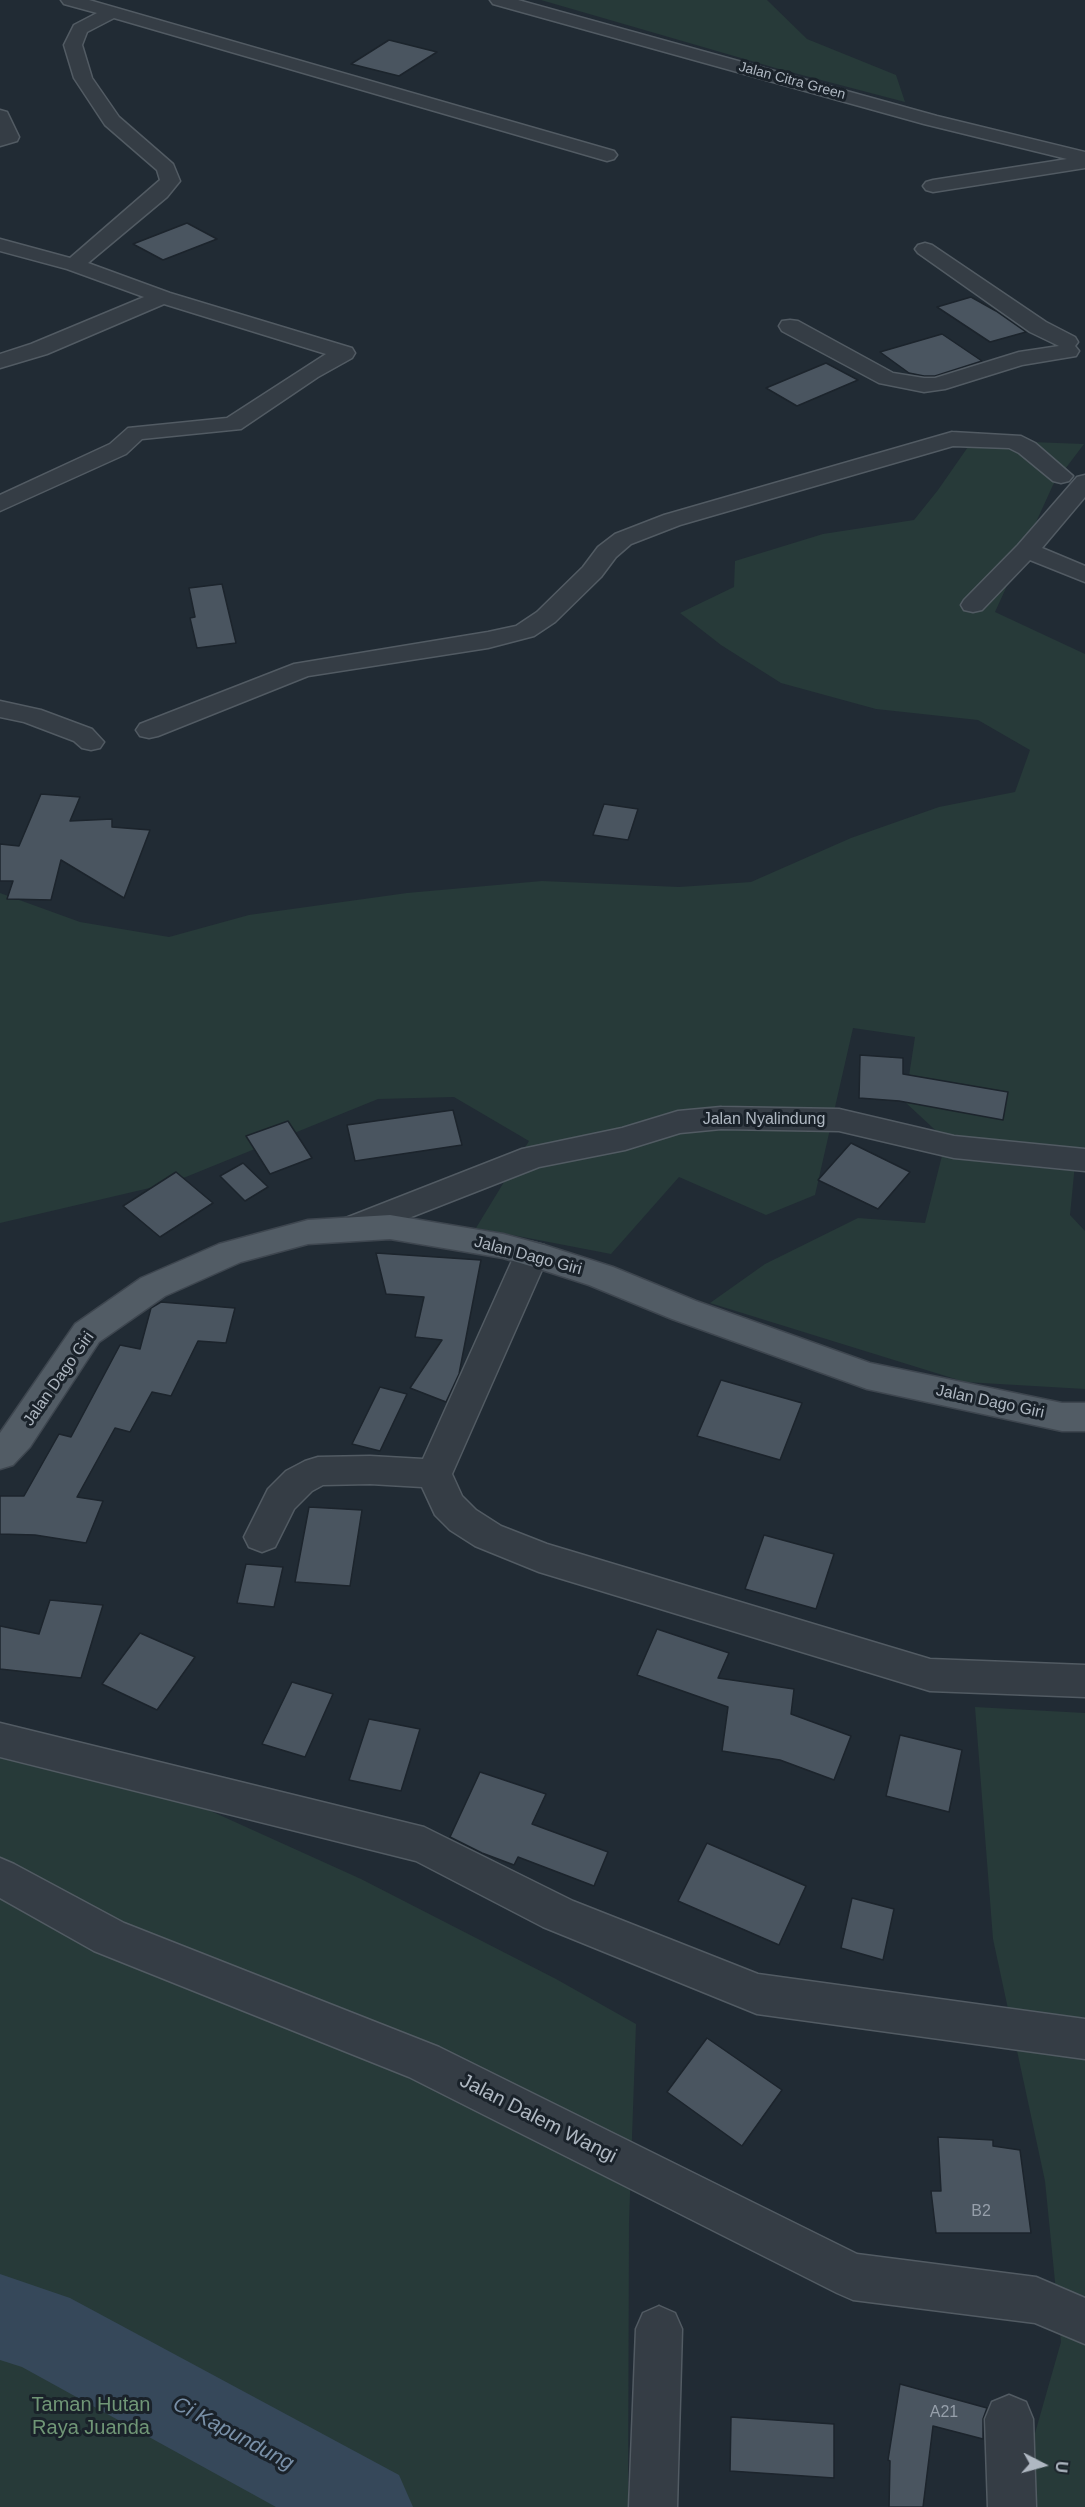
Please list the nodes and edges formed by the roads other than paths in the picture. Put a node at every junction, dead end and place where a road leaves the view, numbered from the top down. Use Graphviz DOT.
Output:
graph roads {
  1 [pos="70,0"];
  2 [pos="499,0"];
  3 [pos="112,12"];
  4 [pos="0,116"];
  5 [pos="0,140"];
  6 [pos="607,155"];
  7 [pos="1085,160"];
  8 [pos="933,186"];
  9 [pos="0,245"];
  10 [pos="925,249"];
  11 [pos="74,265"];
  12 [pos="163,297"];
  13 [pos="790,326"];
  14 [pos="1076,347"];
  15 [pos="0,361"];
  16 [pos="1079,486"];
  17 [pos="0,504"];
  18 [pos="1027,550"];
  19 [pos="1085,575"];
  20 [pos="973,605"];
  21 [pos="0,709"];
  22 [pos="149,730"];
  23 [pos="91,742"];
  24 [pos="1085,1160"];
  25 [pos="350,1229"];
  26 [pos="532,1254"];
  27 [pos="1085,1417"];
  28 [pos="0,1455"];
  29 [pos="434,1474"];
  30 [pos="262,1537"];
  31 [pos="1085,1681"];
  32 [pos="0,1740"];
  33 [pos="0,1877"];
  34 [pos="1085,2039"];
  35 [pos="1085,2321"];
  36 [pos="659,2329"];
  37 [pos="1009,2419"];
  38 [pos="653,2507"];
  39 [pos="1012,2507"];
  1 -- 3 [label="street"];
  2 -- 7 [label="street, Jalan Citra Green"];
  3 -- 6 [label="street"];
  3 -- 11 [label="street"];
  4 -- 5 [label="street"];
  7 -- 8 [label="street"];
  9 -- 11 [label="street"];
  10 -- 14 [label="street"];
  11 -- 12 [label="street"];
  12 -- 15 [label="street"];
  12 -- 17 [label="street"];
  13 -- 14 [label="street"];
  16 -- 18 [label="street"];
  16 -- 22 [label="street"];
  18 -- 19 [label="street"];
  18 -- 20 [label="street"];
  21 -- 23 [label="street"];
  24 -- 25 [label="street, Jalan Nyalindung"];
  25 -- 26 [label="main road, Jalan Dago Giri"];
  25 -- 28 [label="main road, Jalan Dago Giri"];
  26 -- 27 [label="main road, Jalan Dago Giri"];
  26 -- 29 [label="street"];
  29 -- 30 [label="street"];
  29 -- 31 [label="street"];
  32 -- 34 [label="street"];
  33 -- 35 [label="street, Jalan Dalem Wangi"];
  36 -- 38 [label="street"];
  37 -- 39 [label="street"];
}
